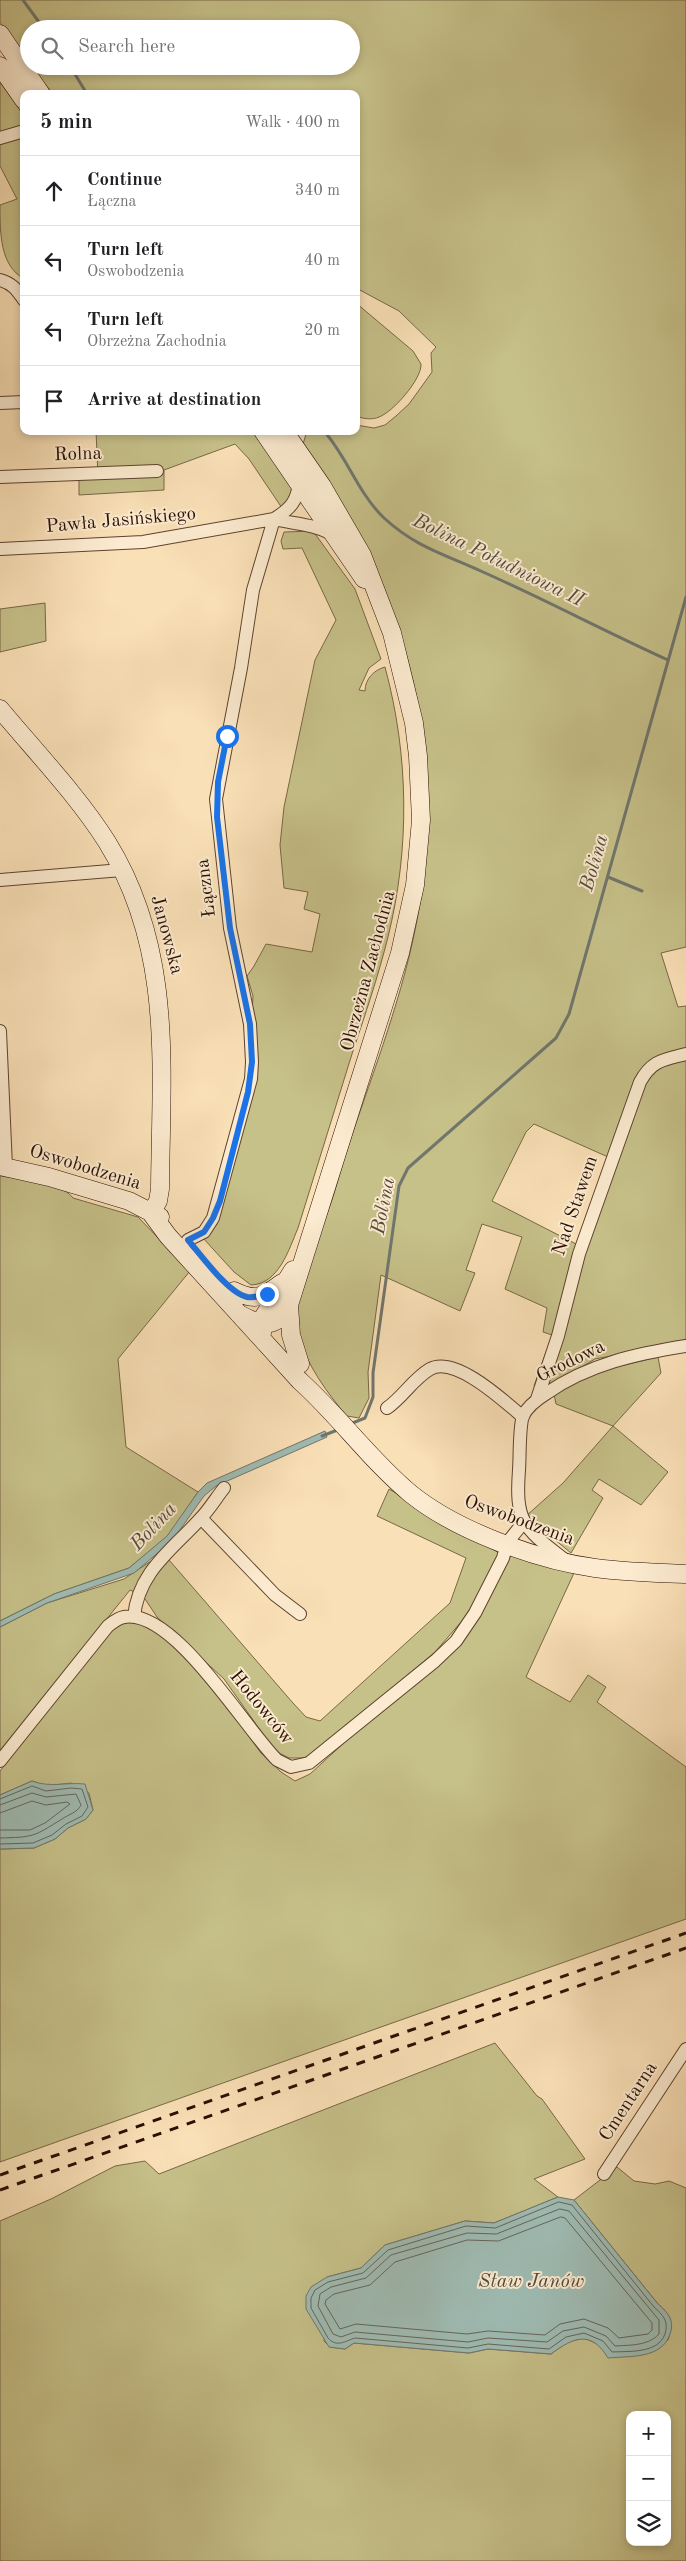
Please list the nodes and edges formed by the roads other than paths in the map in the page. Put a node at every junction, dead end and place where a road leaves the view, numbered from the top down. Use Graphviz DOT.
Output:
graph roads {
  1 [pos="0,34"];
  2 [pos="20,63"];
  3 [pos="0,66"];
  4 [pos="28,75"];
  5 [pos="39,90"];
  6 [pos="20,94"];
  7 [pos="20,132"];
  8 [pos="0,138"];
  9 [pos="0,280"];
  10 [pos="20,295"];
  11 [pos="20,402"];
  12 [pos="0,403"];
  13 [pos="266,435"];
  14 [pos="287,435"];
  15 [pos="157,471"];
  16 [pos="0,477"];
  17 [pos="299,483"];
  18 [pos="274,519"];
  19 [pos="334,536"];
  20 [pos="0,549"];
  21 [pos="381,604"];
  22 [pos="0,709"];
  23 [pos="122,870"];
  24 [pos="0,880"];
  25 [pos="0,1030"];
  26 [pos="686,1054"];
  27 [pos="1,1069"];
  28 [pos="3,1166"];
  29 [pos="151,1212"];
  30 [pos="188,1240"];
  31 [pos="303,1255"];
  32 [pos="286,1281"];
  33 [pos="234,1290"];
  34 [pos="289,1305"];
  35 [pos="239,1314"];
  36 [pos="263,1323"];
  37 [pos="265,1343"];
  38 [pos="686,1346"];
  39 [pos="300,1364"];
  40 [pos="537,1399"];
  41 [pos="328,1408"];
  42 [pos="387,1408"];
  43 [pos="523,1416"];
  44 [pos="224,1488"];
  45 [pos="201,1518"];
  46 [pos="520,1524"];
  47 [pos="531,1533"];
  48 [pos="507,1543"];
  49 [pos="524,1549"];
  50 [pos="569,1563"];
  51 [pos="686,1574"];
  52 [pos="300,1614"];
  53 [pos="134,1617"];
  54 [pos="0,1761"];
  55 [pos="686,2049"];
  56 [pos="604,2174"];
  1 -- 2 [label="street"];
  3 -- 6 [label="street"];
  4 -- 5 [label="street"];
  7 -- 8 [label="street"];
  9 -- 10 [label="street"];
  11 -- 12 [label="street"];
  13 -- 17 [label="street, Obrzeżna Zachodnia"];
  14 -- 21 [label="street, Obrzeżna Zachodnia"];
  15 -- 16 [label="street, Rolna"];
  17 -- 18 [label="street, Pawła Jasińskiego"];
  17 -- 19 [label="street, Obrzeżna Zachodnia"];
  18 -- 19 [label="street, Pawła Jasińskiego"];
  18 -- 20 [label="street, Pawła Jasińskiego"];
  18 -- 30 [label="street, Łączna"];
  19 -- 21 [label="street, Obrzeżna Zachodnia"];
  21 -- 31 [label="street, Obrzeżna Zachodnia"];
  22 -- 23 [label="street, Janowska"];
  23 -- 24 [label="street"];
  23 -- 29 [label="street, Janowska"];
  25 -- 27 [label="street"];
  26 -- 40 [label="street, Nad Stawem"];
  27 -- 28 [label="street"];
  28 -- 29 [label="street, Oswobodzenia"];
  29 -- 30 [label="street, Oswobodzenia"];
  29 -- 35 [label="street, Oswobodzenia"];
  30 -- 33 [label="street, Oswobodzenia"];
  31 -- 32 [label="street, Obrzeżna Zachodnia"];
  31 -- 34 [label="street, Obrzeżna Zachodnia"];
  32 -- 33 [label="street, Obrzeżna Zachodnia"];
  32 -- 36 [label="street, Obrzeżna Zachodnia"];
  33 -- 36 [label="street, Oswobodzenia"];
  34 -- 36 [label="street"];
  34 -- 39 [label="street, Oswobodzenia"];
  35 -- 36 [label="street, Oswobodzenia"];
  35 -- 37 [label="street, Oswobodzenia"];
  36 -- 37 [label="street"];
  36 -- 39 [label="street, Oswobodzenia"];
  37 -- 41 [label="street, Oswobodzenia"];
  38 -- 40 [label="street, Grodowa"];
  39 -- 41 [label="street, Oswobodzenia"];
  40 -- 43 [label="street, Grodowa"];
  41 -- 48 [label="street, Oswobodzenia"];
  42 -- 43 [label="street"];
  43 -- 46 [label="street"];
  44 -- 45 [label="street"];
  45 -- 52 [label="street"];
  45 -- 53 [label="street"];
  46 -- 47 [label="street"];
  46 -- 48 [label="street"];
  46 -- 49 [label="street"];
  47 -- 49 [label="street"];
  47 -- 50 [label="street"];
  48 -- 49 [label="street, Oswobodzenia"];
  48 -- 53 [label="street, Hodowców"];
  49 -- 50 [label="street, Oswobodzenia"];
  50 -- 51 [label="street, Oswobodzenia"];
  53 -- 54 [label="street"];
  55 -- 56 [label="street, Cmentarna"];
}
